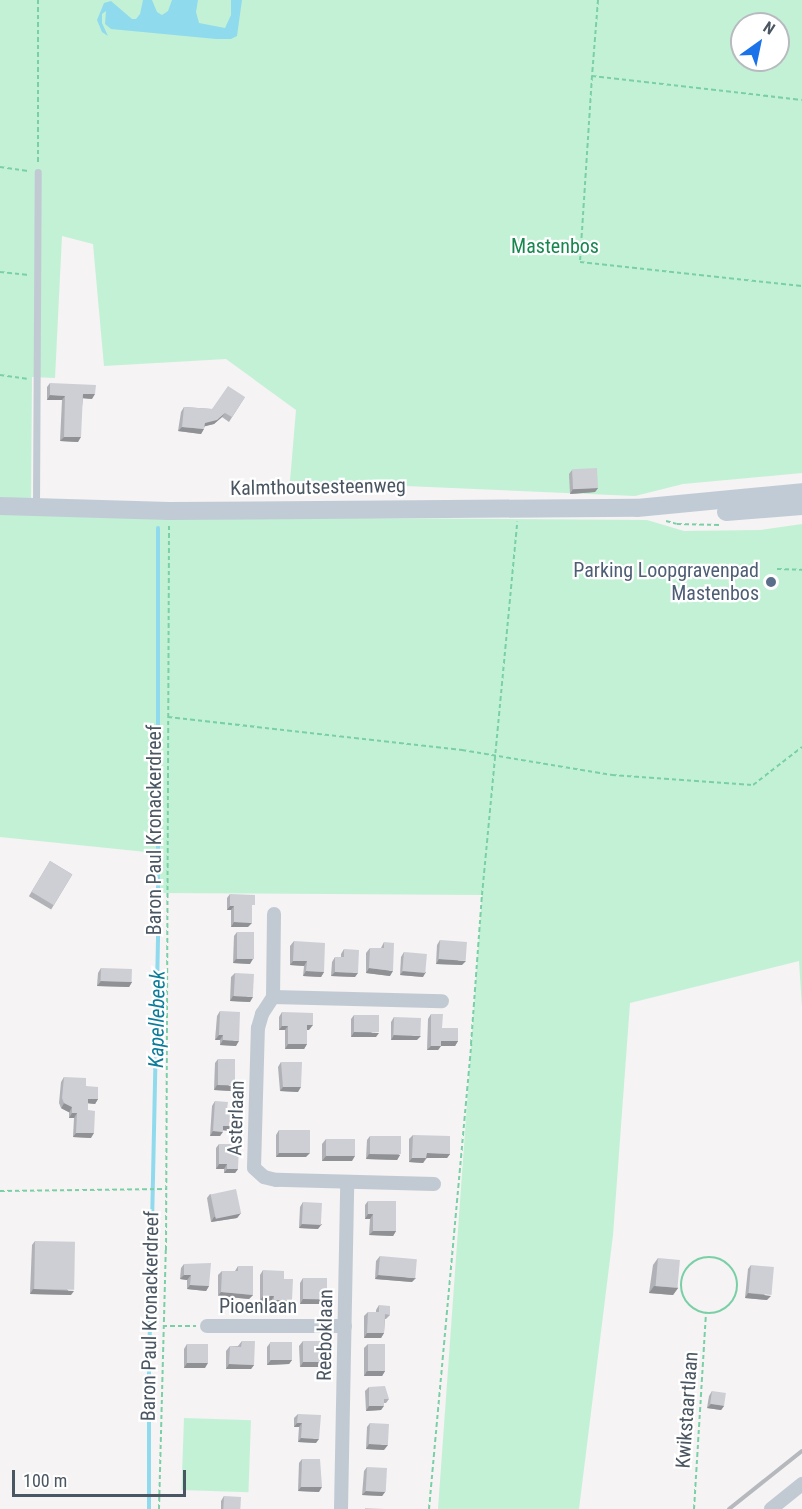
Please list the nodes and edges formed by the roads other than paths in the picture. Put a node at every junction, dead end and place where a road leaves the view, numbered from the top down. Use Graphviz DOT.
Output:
graph roads {
  1 [pos="38,172"];
  2 [pos="802,492"];
  3 [pos="0,506"];
  4 [pos="802,506"];
  5 [pos="637,507"];
  6 [pos="36,509"];
  7 [pos="274,914"];
  8 [pos="273,997"];
  9 [pos="442,1001"];
  10 [pos="347,1182"];
  11 [pos="434,1184"];
  12 [pos="207,1326"];
  13 [pos="345,1326"];
  14 [pos="802,1484"];
  15 [pos="340,1489"];
  16 [pos="332,1509"];
  17 [pos="341,1509"];
  18 [pos="771,1509"];
  1 -- 6 [label="lane"];
  2 -- 5 [label="main road, Kalmthoutsesteenweg"];
  3 -- 6 [label="main road, Kalmthoutsesteenweg"];
  4 -- 5 [label="main road, Kalmthoutsesteenweg"];
  5 -- 6 [label="main road, Kalmthoutsesteenweg"];
  7 -- 8 [label="street, Asterlaan"];
  8 -- 9 [label="street"];
  8 -- 10 [label="street, Asterlaan"];
  10 -- 11 [label="street, Asterlaan"];
  10 -- 13 [label="street, Reeboklaan"];
  12 -- 13 [label="street, Pioenlaan"];
  13 -- 15 [label="street, Reeboklaan"];
  14 -- 18 [label="street"];
  15 -- 16 [label="street, Reeboklaan"];
  15 -- 17 [label="street, Reeboklaan"];
}
